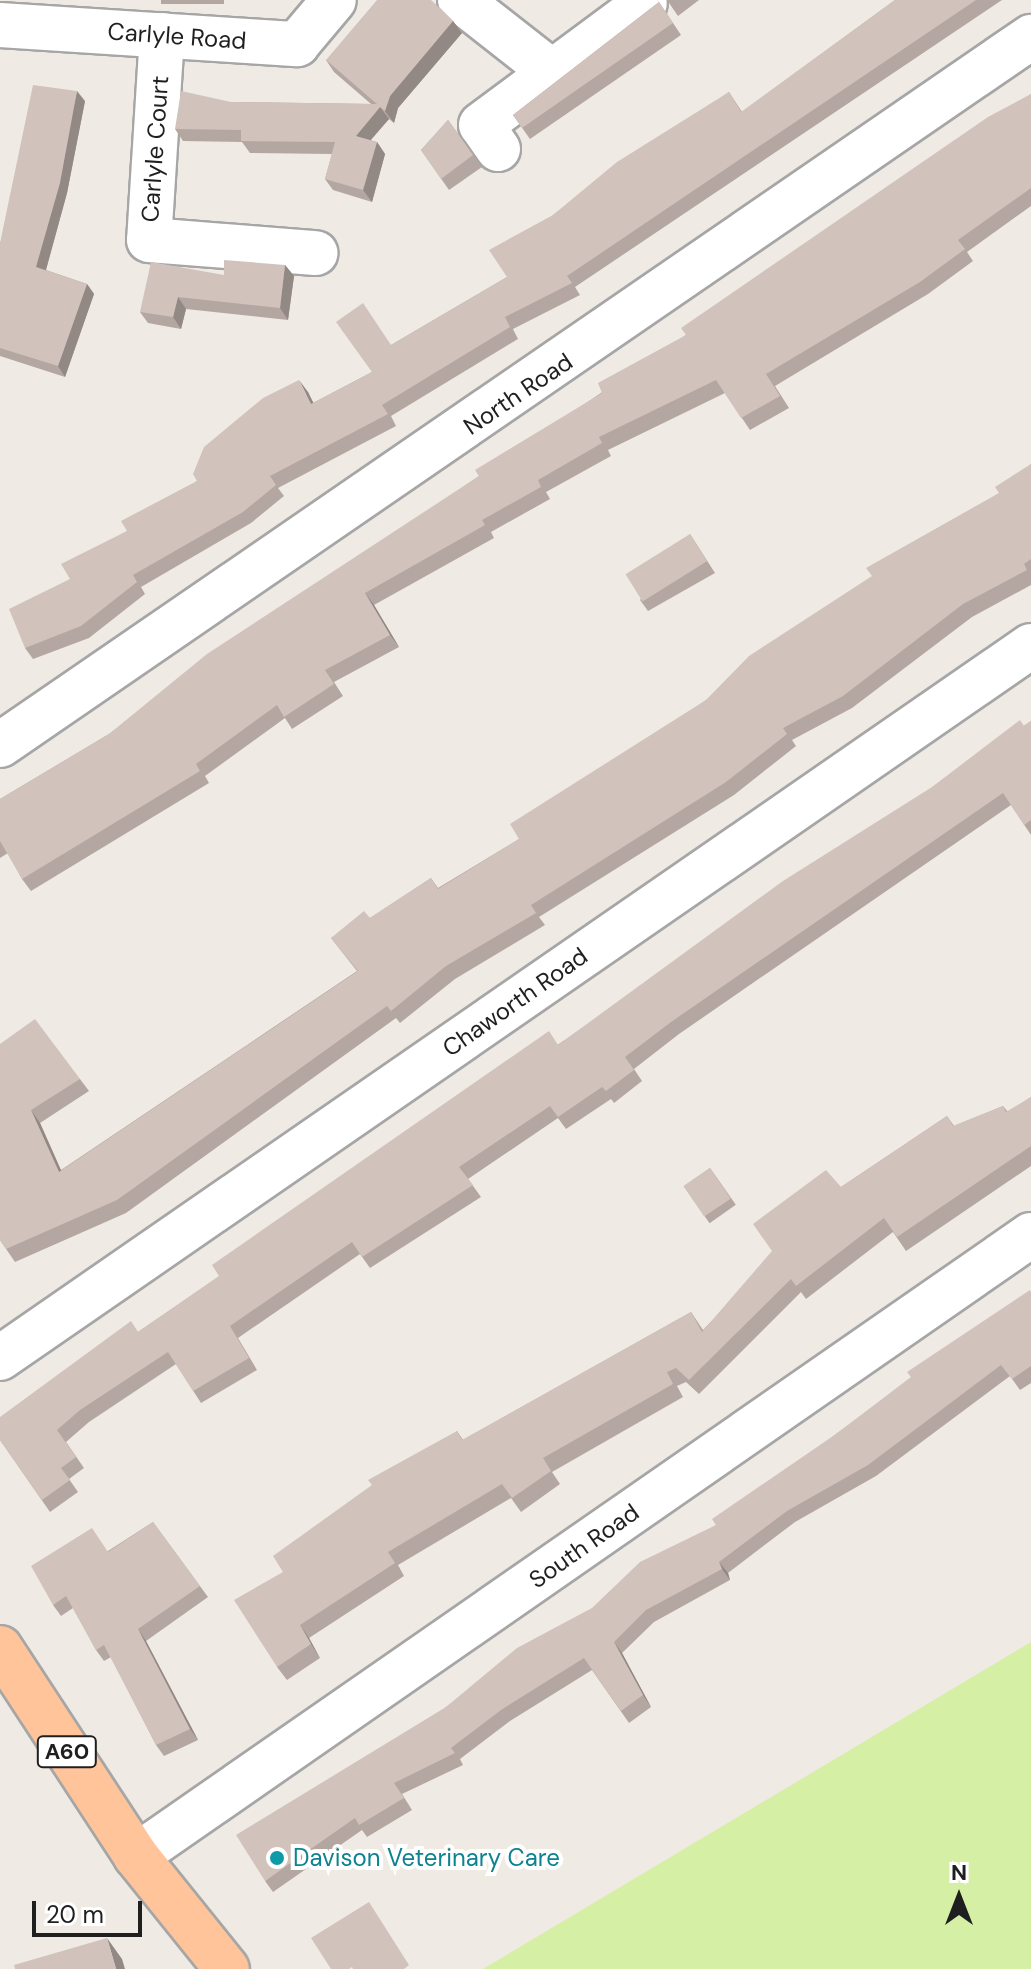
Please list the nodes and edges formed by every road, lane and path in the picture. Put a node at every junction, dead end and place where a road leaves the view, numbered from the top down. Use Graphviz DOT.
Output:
graph roads {
  1 [pos="334,0"];
  2 [pos="460,0"];
  3 [pos="645,3"];
  4 [pos="0,25"];
  5 [pos="162,35"];
  6 [pos="1031,37"];
  7 [pos="548,69"];
  8 [pos="498,149"];
  9 [pos="315,253"];
  10 [pos="1031,646"];
  11 [pos="0,745"];
  12 [pos="1031,1235"];
  13 [pos="0,1358"];
  14 [pos="0,1648"];
  15 [pos="136,1856"];
  16 [pos="195,1969"];
  17 [pos="227,1969"];
  1 -- 5 [label="street, Carlyle Road"];
  2 -- 7 [label="street"];
  3 -- 7 [label="street"];
  4 -- 5 [label="street, Carlyle Road"];
  5 -- 9 [label="street, Carlyle Court"];
  6 -- 11 [label="street, North Road"];
  7 -- 8 [label="street"];
  10 -- 13 [label="street, Chaworth Road"];
  12 -- 15 [label="street, South Road"];
  14 -- 15 [label="main road, A60"];
  15 -- 16 [label="main road, A60"];
  15 -- 17 [label="main road, A60"];
}
